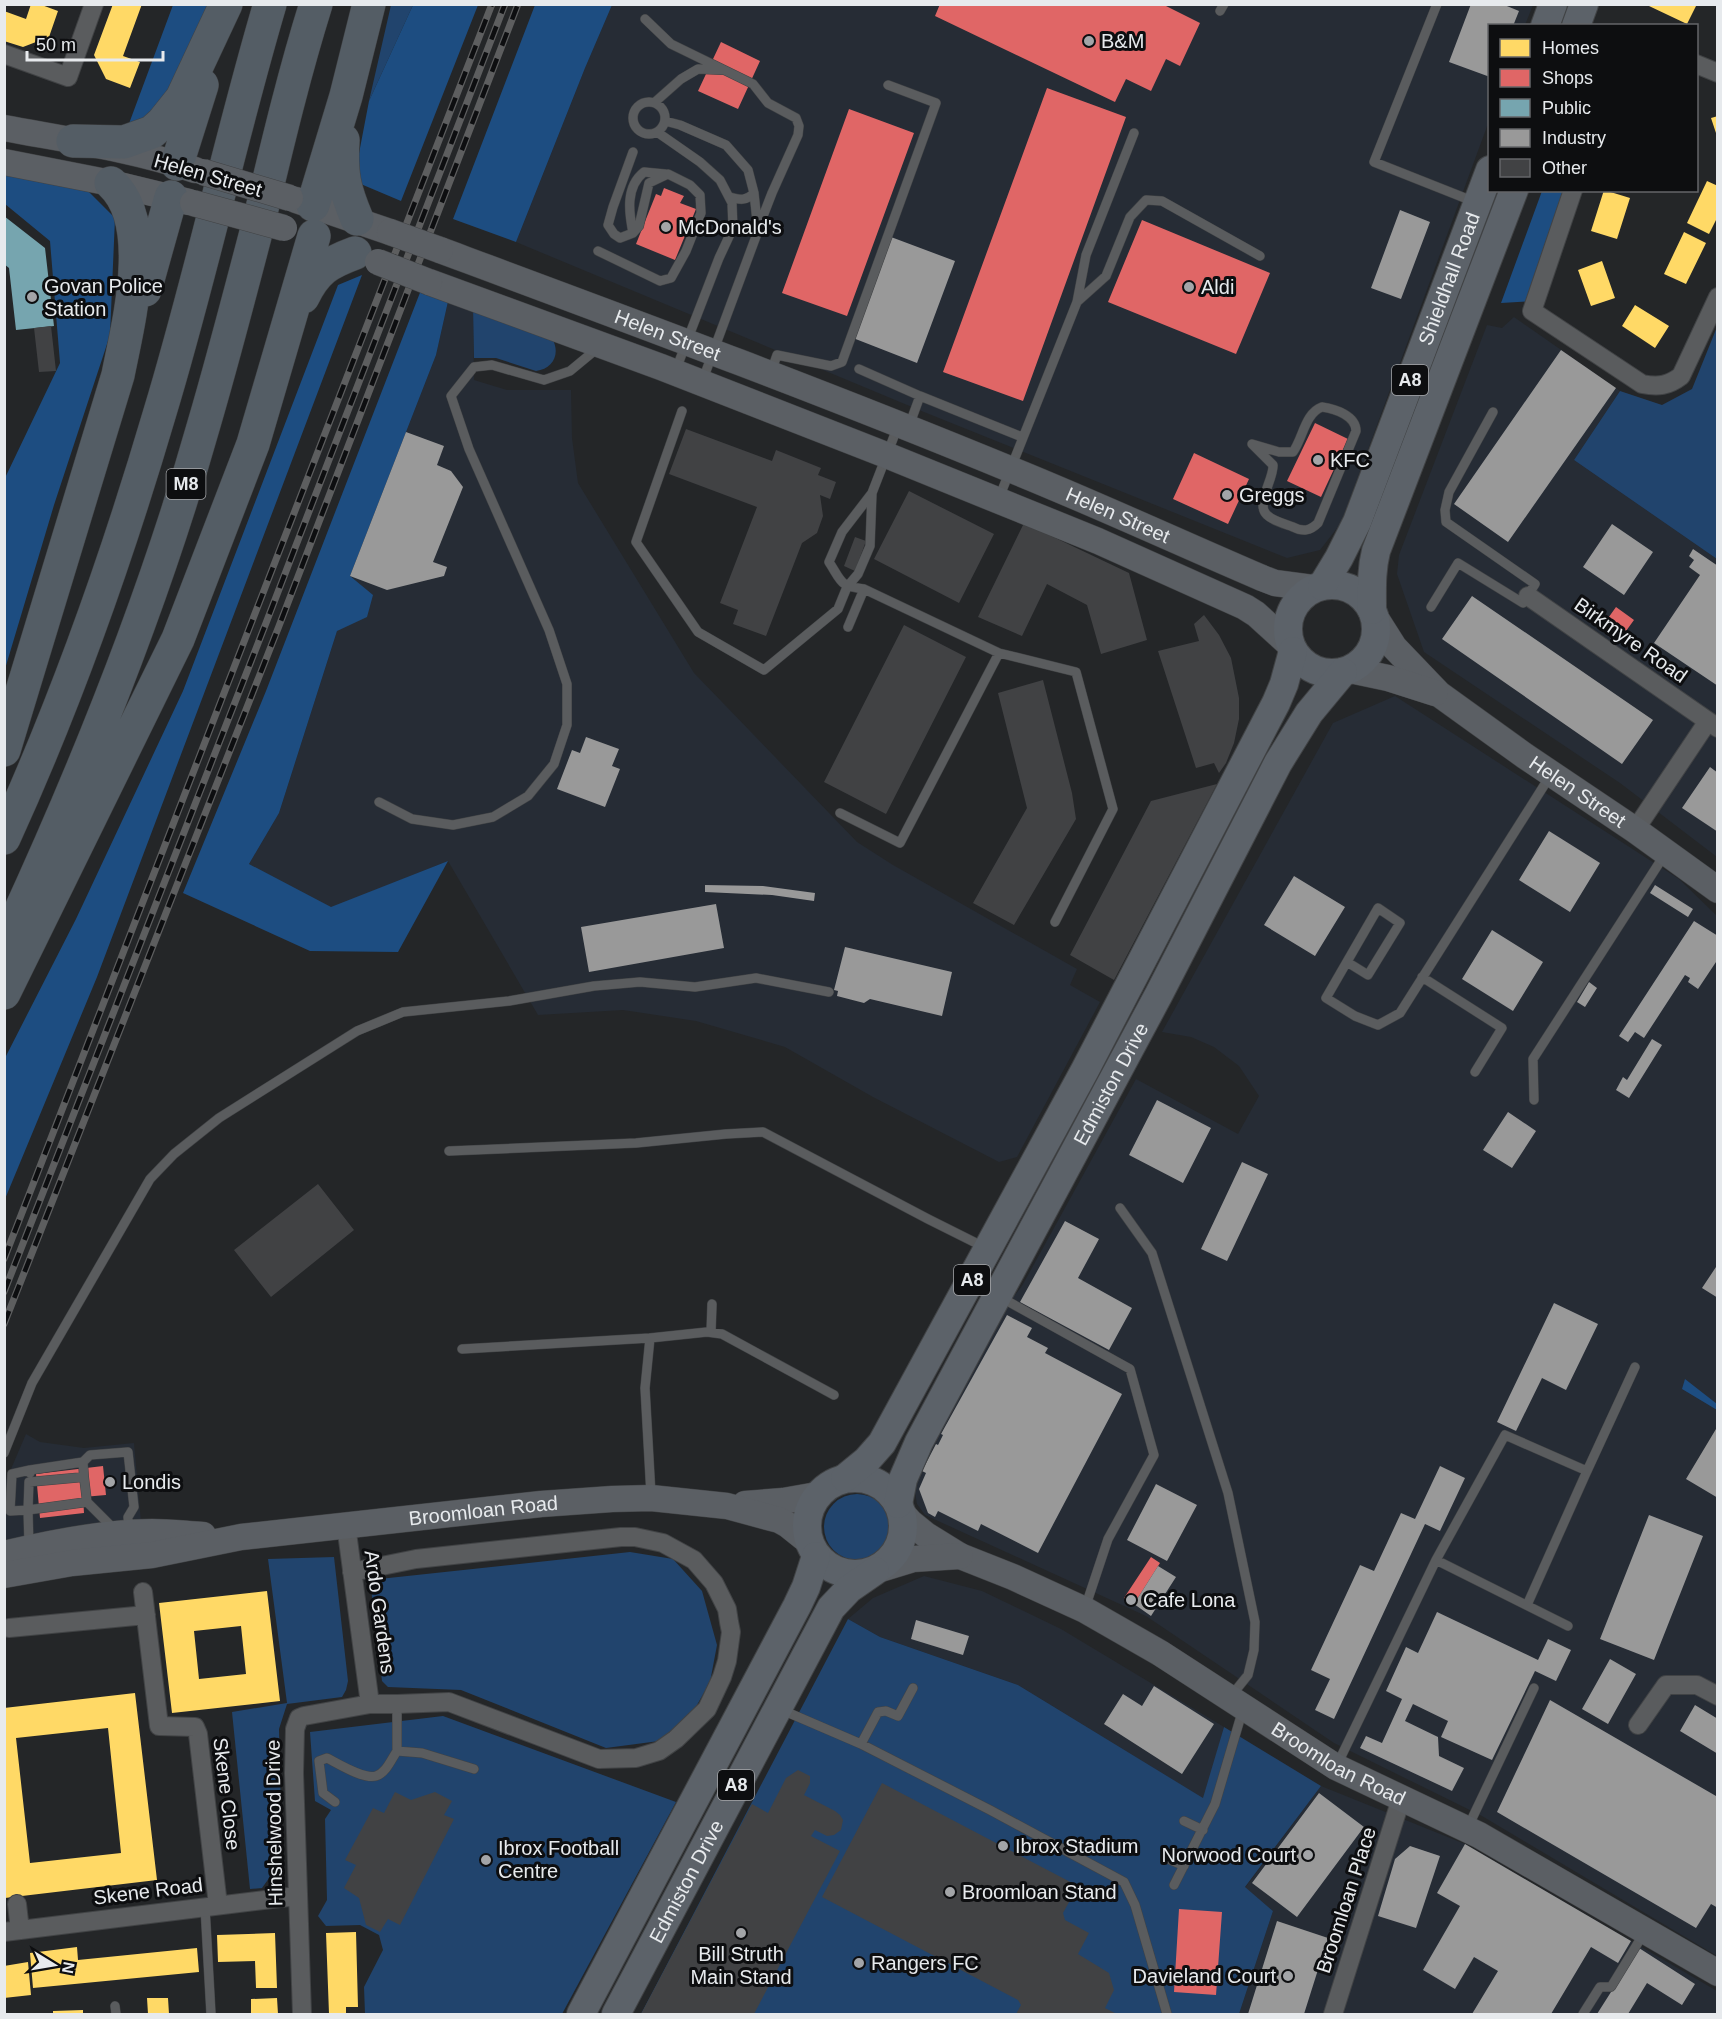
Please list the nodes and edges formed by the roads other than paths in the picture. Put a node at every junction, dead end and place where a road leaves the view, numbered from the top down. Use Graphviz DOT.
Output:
graph roads {
  1 [pos="94,4"];
  2 [pos="227,4"];
  3 [pos="270,4"];
  4 [pos="316,4"];
  5 [pos="369,4"];
  6 [pos="1437,4"];
  7 [pos="1553,4"];
  8 [pos="645,19"];
  9 [pos="1546,24"];
  10 [pos="4,54"];
  11 [pos="1698,65"];
  12 [pos="727,71"];
  13 [pos="1718,73"];
  14 [pos="888,86"];
  15 [pos="346,96"];
  16 [pos="655,102"];
  17 [pos="665,121"];
  18 [pos="4,128"];
  19 [pos="657,132"];
  20 [pos="1134,133"];
  21 [pos="73,141"];
  22 [pos="633,152"];
  23 [pos="4,162"];
  24 [pos="190,168"];
  25 [pos="668,174"];
  26 [pos="1488,175"];
  27 [pos="111,183"];
  28 [pos="1513,192"];
  29 [pos="1572,192"];
  30 [pos="754,194"];
  31 [pos="730,197"];
  32 [pos="182,200"];
  33 [pos="1477,203"];
  34 [pos="300,217"];
  35 [pos="357,219"];
  36 [pos="758,231"];
  37 [pos="633,233"];
  38 [pos="598,251"];
  39 [pos="1260,256"];
  40 [pos="366,258"];
  41 [pos="1449,277"];
  42 [pos="1477,288"];
  43 [pos="1077,302"];
  44 [pos="1715,309"];
  45 [pos="282,341"];
  46 [pos="686,342"];
  47 [pos="601,345"];
  48 [pos="713,352"];
  49 [pos="859,369"];
  50 [pos="675,372"];
  51 [pos="118,375"];
  52 [pos="770,375"];
  53 [pos="701,383"];
  54 [pos="920,396"];
  55 [pos="682,411"];
  56 [pos="1493,412"];
  57 [pos="903,427"];
  58 [pos="1022,437"];
  59 [pos="1252,444"];
  60 [pos="886,455"];
  61 [pos="1010,469"];
  62 [pos="872,493"];
  63 [pos="998,500"];
  64 [pos="847,587"];
  65 [pos="1317,587"];
  66 [pos="864,589"];
  67 [pos="1527,596"];
  68 [pos="1431,607"];
  69 [pos="1373,614"];
  70 [pos="848,627"];
  71 [pos="1291,648"];
  72 [pos="999,653"];
  73 [pos="1346,671"];
  74 [pos="1439,694"];
  75 [pos="1713,724"];
  76 [pos="4,750"];
  77 [pos="1551,774"];
  78 [pos="379,801"];
  79 [pos="840,813"];
  80 [pos="1635,830"];
  81 [pos="4,838"];
  82 [pos="1666,852"];
  83 [pos="1718,890"];
  84 [pos="1055,922"];
  85 [pos="4,946"];
  86 [pos="1347,962"];
  87 [pos="1422,977"];
  88 [pos="829,992"];
  89 [pos="4,993"];
  90 [pos="1475,1072"];
  91 [pos="1534,1100"];
  92 [pos="449,1151"];
  93 [pos="1120,1208"];
  94 [pos="989,1249"];
  95 [pos="998,1296"];
  96 [pos="712,1304"];
  97 [pos="711,1332"];
  98 [pos="650,1338"];
  99 [pos="462,1348"];
  100 [pos="1635,1367"];
  101 [pos="834,1395"];
  102 [pos="4,1452"];
  103 [pos="83,1462"];
  104 [pos="30,1470"];
  105 [pos="1587,1472"];
  106 [pos="84,1478"];
  107 [pos="844,1478"];
  108 [pos="29,1482"];
  109 [pos="818,1495"];
  110 [pos="651,1498"];
  111 [pos="87,1502"];
  112 [pos="727,1506"];
  113 [pos="900,1508"];
  114 [pos="28,1510"];
  115 [pos="346,1526"];
  116 [pos="124,1534"];
  117 [pos="241,1537"];
  118 [pos="812,1549"];
  119 [pos="17,1551"];
  120 [pos="960,1556"];
  121 [pos="1436,1560"];
  122 [pos="876,1570"];
  123 [pos="352,1572"];
  124 [pos="4,1575"];
  125 [pos="143,1592"];
  126 [pos="1527,1605"];
  127 [pos="1085,1610"];
  128 [pos="146,1615"];
  129 [pos="1568,1626"];
  130 [pos="9,1628"];
  131 [pos="913,1688"];
  132 [pos="1534,1688"];
  133 [pos="1718,1696"];
  134 [pos="1237,1703"];
  135 [pos="369,1704"];
  136 [pos="397,1704"];
  137 [pos="777,1708"];
  138 [pos="1638,1725"];
  139 [pos="861,1744"];
  140 [pos="397,1751"];
  141 [pos="1336,1767"];
  142 [pos="474,1769"];
  143 [pos="1401,1798"];
  144 [pos="335,1802"];
  145 [pos="1184,1821"];
  146 [pos="1467,1829"];
  147 [pos="1203,1830"];
  148 [pos="1166,1858"];
  149 [pos="1184,1866"];
  150 [pos="1174,1886"];
  151 [pos="297,1896"];
  152 [pos="17,1904"];
  153 [pos="212,1906"];
  154 [pos="1645,1930"];
  155 [pos="12,1931"];
  156 [pos="1718,1973"];
  157 [pos="211,2014"];
  158 [pos="302,2014"];
  159 [pos="582,2014"];
  160 [pos="616,2014"];
  161 [pos="1167,2014"];
  162 [pos="1333,2014"];
  163 [pos="1583,2014"];
  1 -- 10 [label="street"];
  2 -- 21 [label="highway"];
  2 -- 24 [label="highway"];
  3 -- 81 [label="highway, M8"];
  4 -- 85 [label="highway, M8"];
  5 -- 15 [label="highway"];
  6 -- 33 [label="lane"];
  7 -- 9 [label="main road"];
  8 -- 12 [label="lane"];
  11 -- 13 [label="street"];
  12 -- 16 [label="lane"];
  12 -- 36 [label="lane"];
  14 -- 52 [label="lane"];
  15 -- 34 [label="highway"];
  15 -- 35 [label="highway"];
  16 -- 17 [label="lane"];
  16 -- 19 [label="lane"];
  17 -- 19 [label="lane"];
  17 -- 30 [label="lane"];
  18 -- 21 [label="street, Helen Street"];
  19 -- 31 [label="lane"];
  20 -- 43 [label="lane"];
  21 -- 24 [label="street, Helen Street"];
  22 -- 37 [label="lane"];
  23 -- 27 [label="street, Helen Street"];
  24 -- 32 [label="street"];
  24 -- 34 [label="street, Helen Street, bridge"];
  25 -- 37 [label="lane"];
  25 -- 37 [label="lane"];
  25 -- 38 [label="lane"];
  26 -- 33 [label="main road, Shieldhall Road / A8"];
  27 -- 32 [label="street, Helen Street"];
  27 -- 51 [label="highway"];
  28 -- 42 [label="main road, Shieldhall Road / A8"];
  29 -- 44 [label="street"];
  30 -- 31 [label="lane"];
  30 -- 36 [label="lane"];
  31 -- 46 [label="lane"];
  32 -- 34 [label="street, Helen Street, bridge"];
  32 -- 51 [label="highway"];
  33 -- 41 [label="main road, Shieldhall Road / A8"];
  34 -- 35 [label="street, Helen Street"];
  34 -- 40 [label="street, Helen Street"];
  34 -- 45 [label="highway"];
  35 -- 46 [label="street, Helen Street, bridge"];
  36 -- 48 [label="lane"];
  39 -- 43 [label="lane"];
  40 -- 45 [label="highway"];
  40 -- 47 [label="street, Helen Street, bridge"];
  41 -- 42 [label="main road"];
  41 -- 65 [label="main road, Shieldhall Road / A8"];
  42 -- 69 [label="main road, Shieldhall Road / A8"];
  43 -- 58 [label="lane"];
  45 -- 89 [label="highway"];
  46 -- 48 [label="street, Helen Street"];
  46 -- 50 [label="lane"];
  47 -- 50 [label="street, Helen Street"];
  47 -- 78 [label="lane"];
  48 -- 52 [label="street, Helen Street"];
  48 -- 53 [label="lane"];
  49 -- 54 [label="lane"];
  50 -- 53 [label="street, Helen Street"];
  51 -- 76 [label="highway"];
  52 -- 57 [label="street, Helen Street"];
  53 -- 60 [label="street, Helen Street"];
  54 -- 57 [label="lane"];
  54 -- 58 [label="lane"];
  55 -- 64 [label="lane"];
  56 -- 67 [label="lane"];
  57 -- 60 [label="lane"];
  57 -- 61 [label="street, Helen Street"];
  58 -- 61 [label="lane"];
  59 -- 59 [label="lane"];
  60 -- 62 [label="lane"];
  60 -- 63 [label="street, Helen Street"];
  61 -- 63 [label="lane"];
  61 -- 65 [label="street, Helen Street"];
  62 -- 64 [label="lane"];
  62 -- 64 [label="lane"];
  63 -- 71 [label="street, Helen Street"];
  64 -- 66 [label="lane"];
  65 -- 69 [label="main road"];
  65 -- 71 [label="main road"];
  66 -- 70 [label="lane"];
  66 -- 72 [label="lane"];
  67 -- 68 [label="lane"];
  67 -- 75 [label="street, Birkmyre Road"];
  69 -- 73 [label="main road"];
  69 -- 74 [label="street, Helen Street"];
  71 -- 73 [label="main road"];
  71 -- 94 [label="main road, Edmiston Drive / A8"];
  72 -- 79 [label="lane"];
  72 -- 84 [label="lane"];
  73 -- 74 [label="street, Helen Street"];
  73 -- 95 [label="main road, Edmiston Drive / A8"];
  74 -- 77 [label="street, Helen Street"];
  75 -- 80 [label="street, Birkmyre Road"];
  77 -- 80 [label="street, Helen Street"];
  77 -- 87 [label="lane"];
  80 -- 82 [label="street, Helen Street"];
  82 -- 83 [label="street, Helen Street"];
  82 -- 91 [label="lane"];
  86 -- 86 [label="lane"];
  86 -- 87 [label="lane"];
  87 -- 90 [label="lane"];
  88 -- 102 [label="lane"];
  92 -- 94 [label="lane"];
  93 -- 134 [label="lane"];
  94 -- 107 [label="main road, Edmiston Drive / A8"];
  95 -- 113 [label="main road, Edmiston Drive / A8"];
  95 -- 127 [label="lane"];
  96 -- 97 [label="lane"];
  97 -- 98 [label="lane"];
  97 -- 101 [label="lane"];
  98 -- 99 [label="lane"];
  98 -- 110 [label="lane"];
  100 -- 105 [label="lane"];
  103 -- 104 [label="lane"];
  103 -- 106 [label="lane"];
  103 -- 116 [label="lane"];
  104 -- 108 [label="lane"];
  104 -- 114 [label="lane"];
  105 -- 121 [label="lane"];
  105 -- 126 [label="lane"];
  106 -- 108 [label="lane"];
  106 -- 111 [label="lane"];
  107 -- 109 [label="main road"];
  107 -- 113 [label="main road"];
  108 -- 114 [label="lane"];
  109 -- 112 [label="street, Broomloan Road"];
  109 -- 118 [label="main road"];
  110 -- 112 [label="street, Broomloan Road"];
  110 -- 115 [label="street, Broomloan Road"];
  111 -- 114 [label="lane"];
  111 -- 116 [label="lane"];
  112 -- 118 [label="street, Broomloan Road"];
  113 -- 120 [label="street, Broomloan Road"];
  113 -- 122 [label="main road"];
  114 -- 119 [label="lane"];
  115 -- 117 [label="street, Broomloan Road"];
  115 -- 123 [label="street, Ardo Gardens"];
  116 -- 117 [label="street, Broomloan Road"];
  116 -- 119 [label="street, Broomloan Road"];
  117 -- 124 [label="street, Broomloan Road"];
  118 -- 122 [label="main road"];
  118 -- 159 [label="main road, Edmiston Drive / A8"];
  120 -- 122 [label="street, Broomloan Road"];
  120 -- 127 [label="street, Broomloan Road"];
  121 -- 126 [label="lane"];
  121 -- 141 [label="lane"];
  122 -- 137 [label="main road, Edmiston Drive / A8"];
  123 -- 135 [label="street, Ardo Gardens"];
  123 -- 136 [label="street, Hinshelwood Drive"];
  125 -- 128 [label="street, Skene Close"];
  126 -- 129 [label="lane"];
  127 -- 134 [label="street, Broomloan Road"];
  128 -- 130 [label="street"];
  128 -- 153 [label="street, Skene Close"];
  131 -- 139 [label="lane"];
  132 -- 146 [label="lane"];
  133 -- 138 [label="street"];
  134 -- 141 [label="street, Broomloan Road"];
  134 -- 147 [label="lane"];
  135 -- 136 [label="street, Hinshelwood Drive"];
  135 -- 151 [label="street, Hinshelwood Drive"];
  136 -- 140 [label="lane"];
  137 -- 139 [label="lane"];
  137 -- 160 [label="main road, Edmiston Drive / A8"];
  139 -- 161 [label="lane"];
  140 -- 142 [label="lane"];
  140 -- 144 [label="lane"];
  141 -- 143 [label="street, Broomloan Road"];
  143 -- 146 [label="street, Broomloan Road"];
  143 -- 162 [label="street, Broomloan Place"];
  145 -- 147 [label="lane"];
  146 -- 154 [label="street, Broomloan Road"];
  147 -- 149 [label="lane"];
  148 -- 149 [label="lane"];
  149 -- 150 [label="lane"];
  151 -- 153 [label="street, Skene Road"];
  151 -- 158 [label="street, Hinshelwood Drive"];
  152 -- 155 [label="street"];
  153 -- 155 [label="street, Skene Road"];
  153 -- 157 [label="lane"];
  154 -- 156 [label="street, Broomloan Road"];
  154 -- 163 [label="lane"];
}
